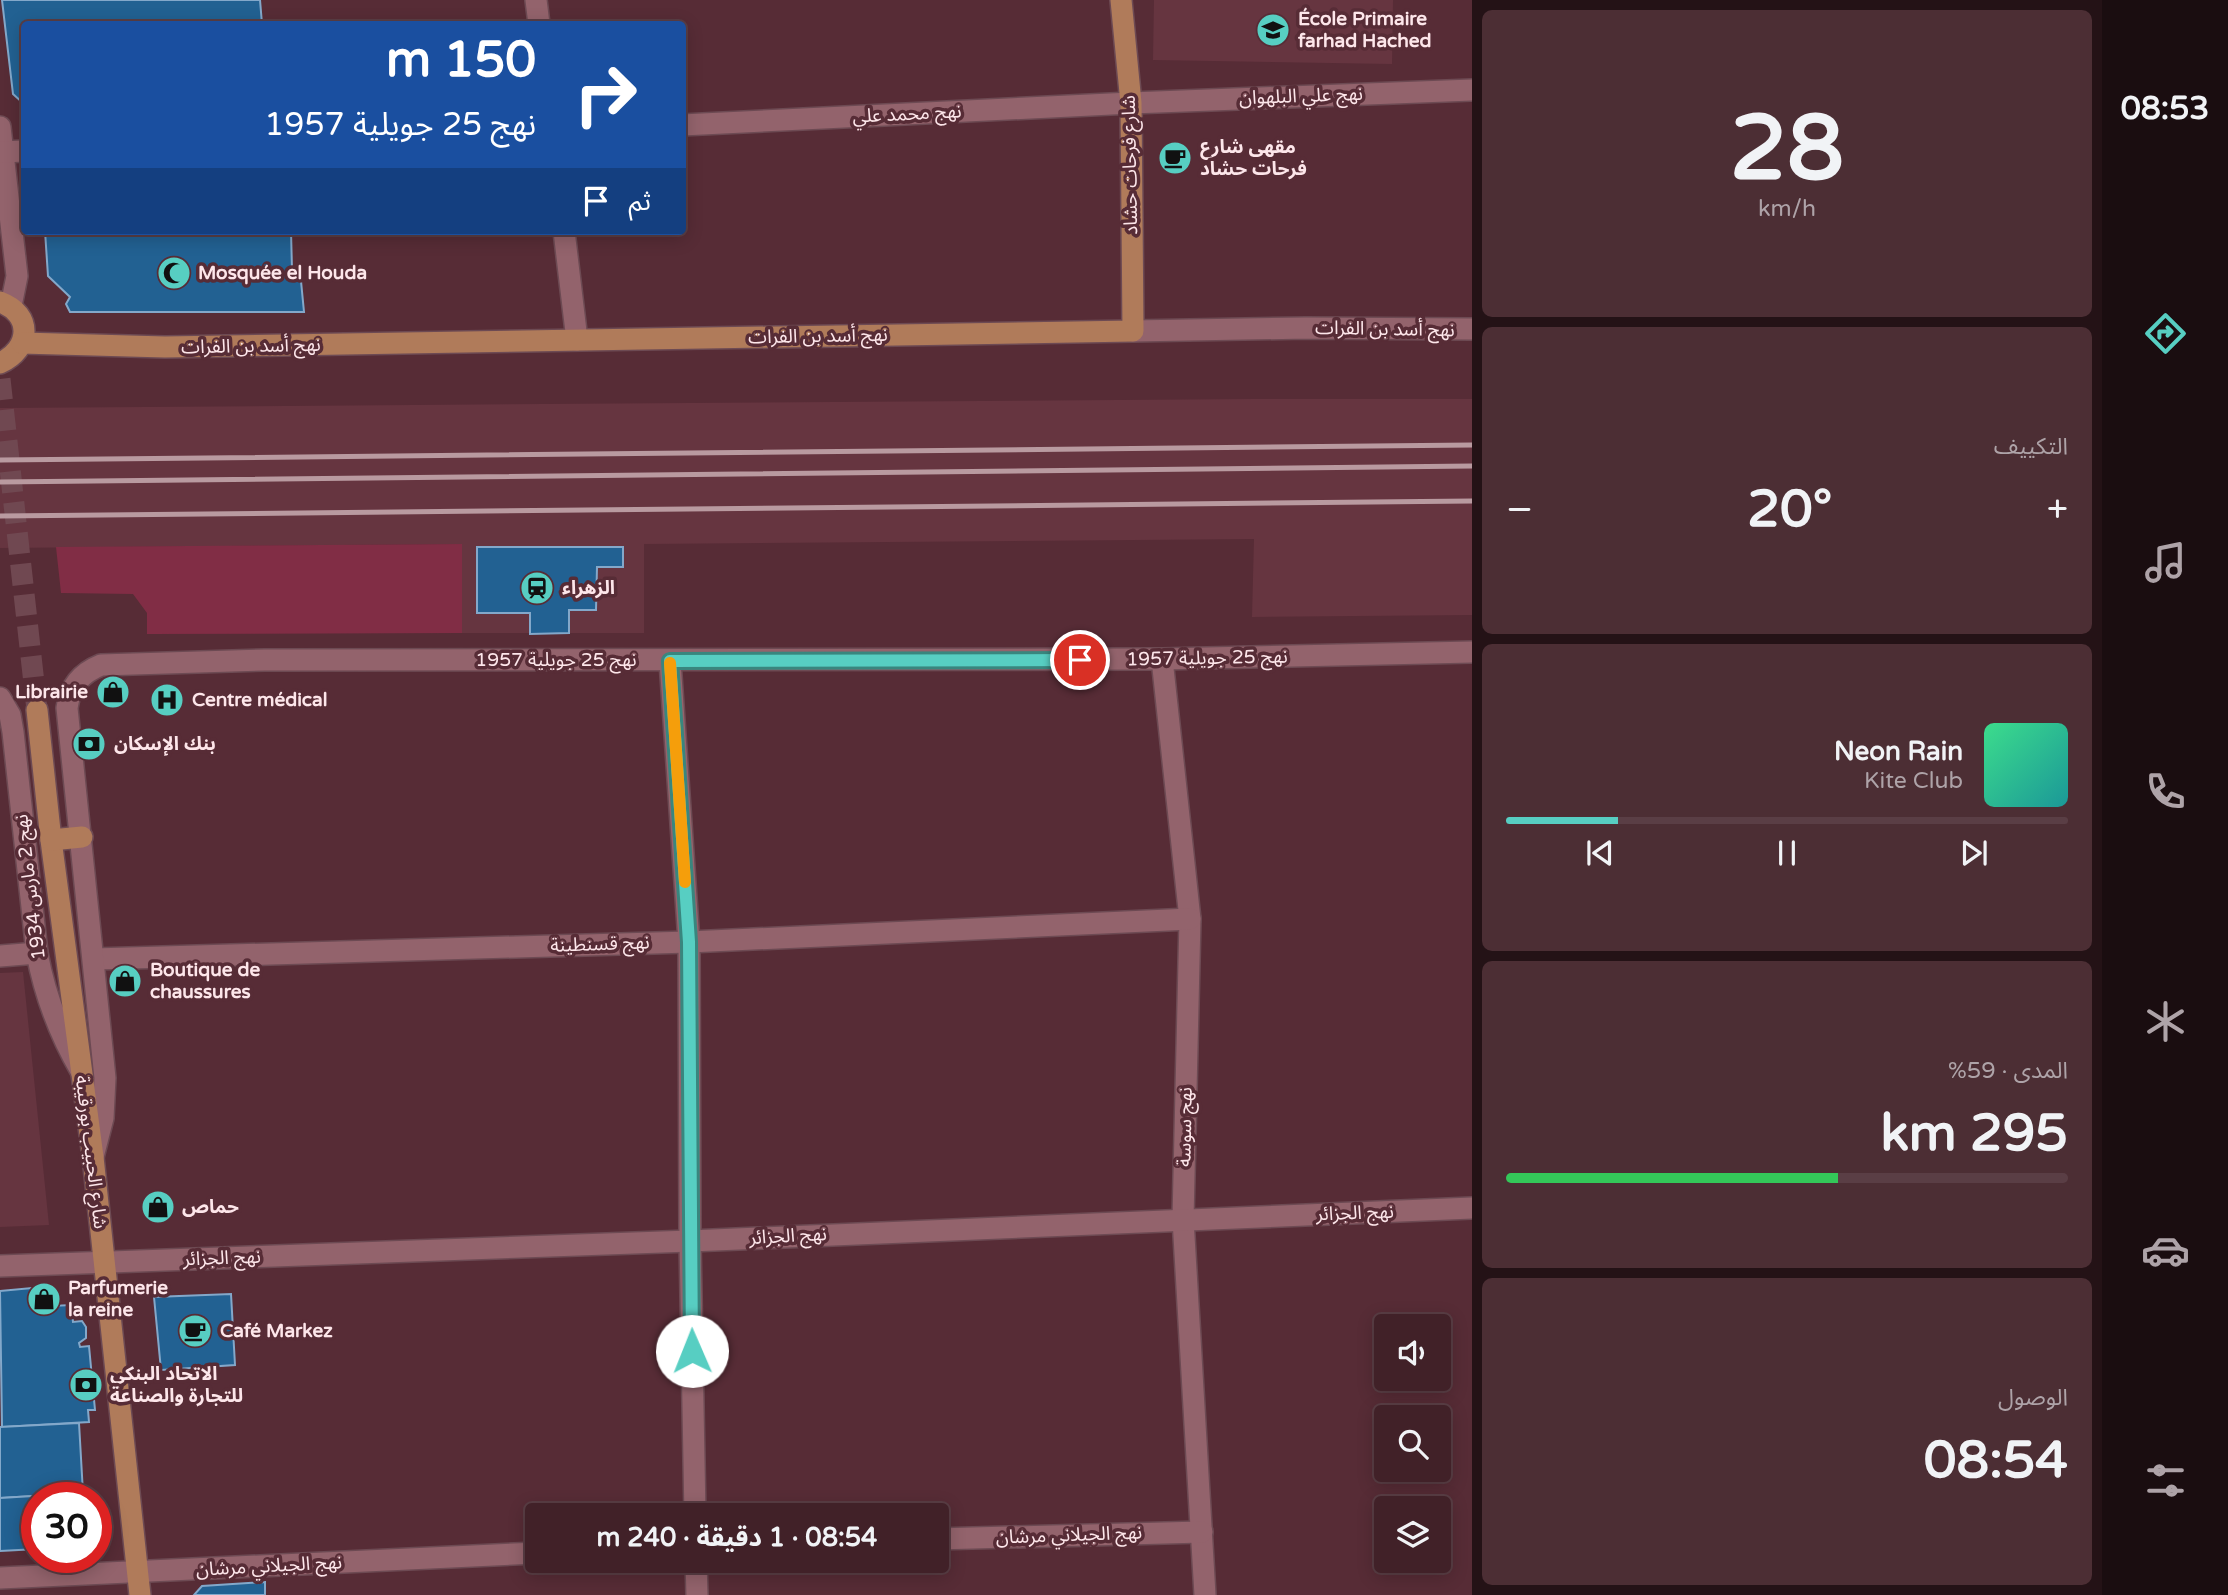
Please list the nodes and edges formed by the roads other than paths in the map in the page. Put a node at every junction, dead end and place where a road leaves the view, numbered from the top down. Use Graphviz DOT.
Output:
graph roads {
  1 [pos="536,0"];
  2 [pos="1121,0"];
  3 [pos="539,21"];
  4 [pos="1472,90"];
  5 [pos="1130,103"];
  6 [pos="686,125"];
  7 [pos="0,127"];
  8 [pos="21,151"];
  9 [pos="3,152"];
  10 [pos="564,235"];
  11 [pos="5,304"];
  12 [pos="1472,329"];
  13 [pos="1133,331"];
  14 [pos="577,340"];
  15 [pos="22,343"];
  16 [pos="0,363"];
  17 [pos="1472,652"];
  18 [pos="1162,659"];
  19 [pos="670,661"];
  20 [pos="0,698"];
  21 [pos="37,710"];
  22 [pos="82,837"];
  23 [pos="51,840"];
  24 [pos="1190,919"];
  25 [pos="689,942"];
  26 [pos="37,953"];
  27 [pos="0,956"];
  28 [pos="94,959"];
  29 [pos="81,1071"];
  30 [pos="93,1157"];
  31 [pos="1472,1209"];
  32 [pos="1182,1219"];
  33 [pos="690,1241"];
  34 [pos="105,1262"];
  35 [pos="0,1265"];
  36 [pos="695,1503"];
  37 [pos="1202,1532"];
  38 [pos="949,1539"];
  39 [pos="525,1554"];
  40 [pos="136,1573"];
  41 [pos="696,1573"];
  42 [pos="0,1578"];
  43 [pos="140,1595"];
  44 [pos="697,1595"];
  45 [pos="1205,1595"];
  1 -- 3 [label="street"];
  2 -- 5 [label="main road, شارع فرحات حشاد"];
  4 -- 5 [label="street, نهج علي البلهوان"];
  5 -- 6 [label="street, نهج محمد علي"];
  5 -- 13 [label="main road, شارع فرحات حشاد"];
  7 -- 9 [label="street"];
  8 -- 9 [label="street"];
  9 -- 11 [label="street"];
  10 -- 14 [label="street"];
  11 -- 15 [label="main road"];
  12 -- 13 [label="street, نهج أسد بن الفرات"];
  13 -- 14 [label="main road, نهج أسد بن الفرات"];
  14 -- 15 [label="main road, نهج أسد بن الفرات"];
  15 -- 16 [label="main road"];
  17 -- 18 [label="street, نهج 25 جويلية 1957"];
  18 -- 19 [label="street, نهج 25 جويلية 1957"];
  18 -- 24 [label="street, نهج سوسة"];
  19 -- 22 [label="street, نهج 25 جويلية 1957"];
  19 -- 25 [label="street"];
  20 -- 26 [label="street, نهج 2 مارس 1934"];
  21 -- 23 [label="main road, شارع الحبيب بورقيبة"];
  22 -- 23 [label="main road"];
  22 -- 28 [label="street"];
  23 -- 29 [label="main road, شارع الحبيب بورقيبة"];
  24 -- 25 [label="street, نهج قسنطينة"];
  24 -- 32 [label="street, نهج سوسة"];
  25 -- 28 [label="street, نهج قسنطينة"];
  25 -- 33 [label="street"];
  26 -- 27 [label="street"];
  26 -- 29 [label="street, نهج 2 مارس 1934"];
  28 -- 30 [label="street"];
  29 -- 30 [label="main road, شارع الحبيب بورقيبة"];
  30 -- 34 [label="main road, شارع الحبيب بورقيبة"];
  31 -- 32 [label="street, نهج الجزائر"];
  32 -- 33 [label="street, نهج الجزائر"];
  32 -- 37 [label="street, نهج سوسة"];
  33 -- 34 [label="street, نهج الجزائر"];
  33 -- 36 [label="street"];
  34 -- 35 [label="street, نهج الجزائر"];
  34 -- 40 [label="main road, شارع الحبيب بورقيبة"];
  37 -- 38 [label="street, نهج الجيلاني مرشان"];
  37 -- 45 [label="street, نهج سوسة"];
  39 -- 40 [label="street, نهج الجيلاني مرشان"];
  40 -- 42 [label="street, نهج الجيلاني مرشان"];
  40 -- 43 [label="main road, شارع الحبيب بورقيبة"];
  41 -- 44 [label="street"];
}
